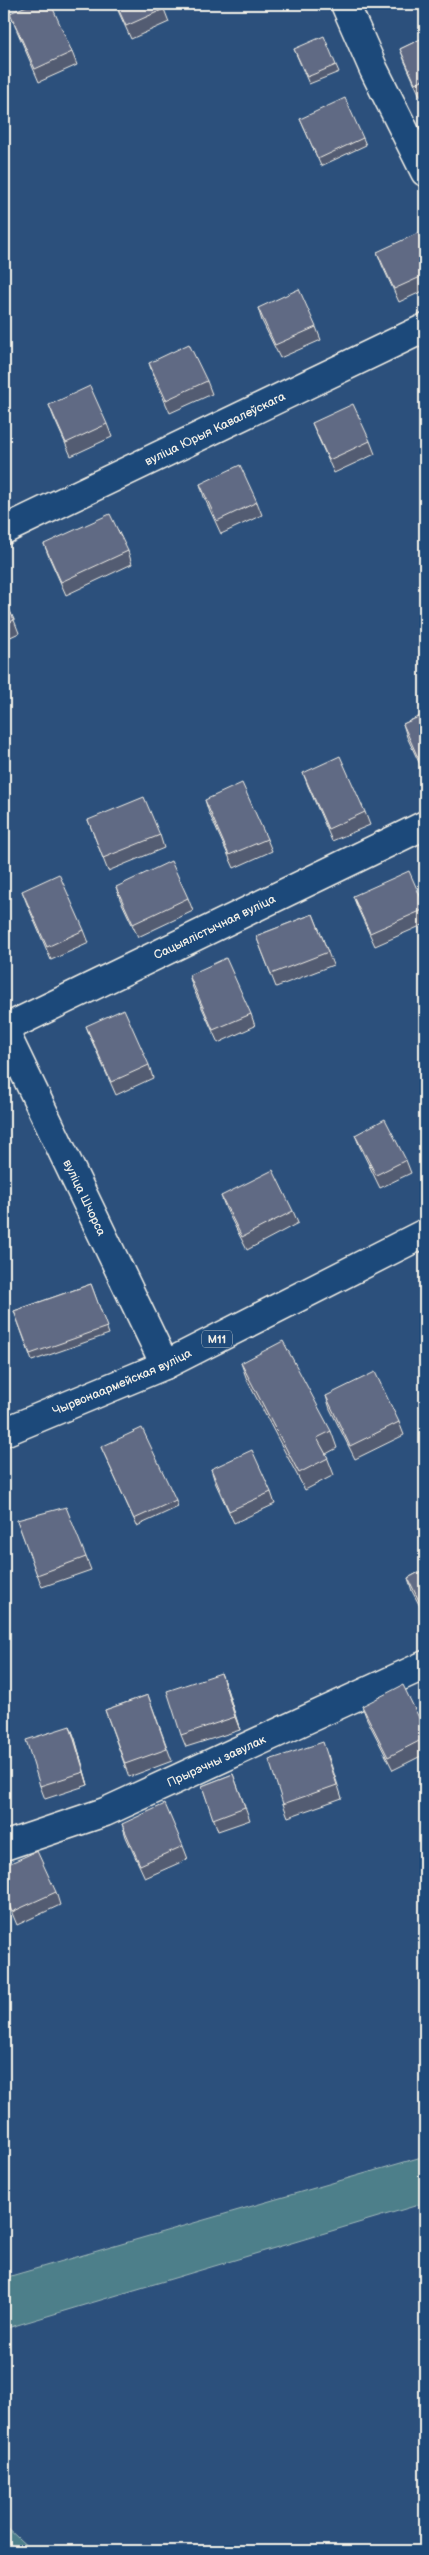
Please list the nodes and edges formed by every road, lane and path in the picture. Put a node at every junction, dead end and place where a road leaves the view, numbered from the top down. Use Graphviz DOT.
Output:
graph roads {
  1 [pos="345,4"];
  2 [pos="425,172"];
  3 [pos="425,328"];
  4 [pos="4,530"];
  5 [pos="425,825"];
  6 [pos="4,1030"];
  7 [pos="425,1233"];
  8 [pos="166,1365"];
  9 [pos="4,1432"];
  10 [pos="425,1665"];
  11 [pos="4,1846"];
  1 -- 2 [label="main road"];
  3 -- 4 [label="main road, вуліца Юрыя Кавалеўскага"];
  5 -- 6 [label="main road, Сацыялістычная вуліца"];
  6 -- 8 [label="main road, вуліца Шчорса"];
  7 -- 8 [label="main road, Чырвонаармейская вуліца / М11"];
  8 -- 9 [label="main road, Чырвонаармейская вуліца / М11"];
  10 -- 11 [label="main road, Прырэчны завулак"];
}
